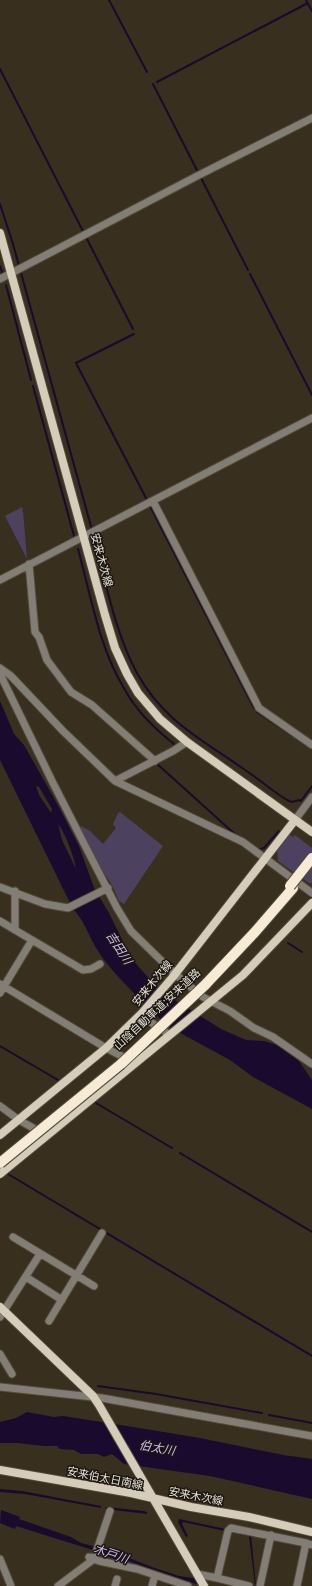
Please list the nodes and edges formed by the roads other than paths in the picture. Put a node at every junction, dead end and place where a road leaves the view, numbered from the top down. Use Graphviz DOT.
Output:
graph roads {
  1 [pos="312,118"];
  2 [pos="0,233"];
  3 [pos="11,273"];
  4 [pos="0,279"];
  5 [pos="312,418"];
  6 [pos="153,502"];
  7 [pos="84,536"];
  8 [pos="29,564"];
  9 [pos="0,580"];
  10 [pos="0,668"];
  11 [pos="0,674"];
  12 [pos="187,742"];
  13 [pos="312,745"];
  14 [pos="155,760"];
  15 [pos="115,782"];
  16 [pos="312,797"];
  17 [pos="295,820"];
  18 [pos="312,832"];
  19 [pos="265,858"];
  20 [pos="312,858"];
  21 [pos="312,864"];
  22 [pos="0,887"];
  23 [pos="291,887"];
  24 [pos="107,889"];
  25 [pos="15,891"];
  26 [pos="312,893"];
  27 [pos="312,903"];
  28 [pos="0,921"];
  29 [pos="15,930"];
  30 [pos="32,940"];
  31 [pos="100,964"];
  32 [pos="173,976"];
  33 [pos="204,984"];
  34 [pos="2,985"];
  35 [pos="0,993"];
  36 [pos="210,1003"];
  37 [pos="141,1014"];
  38 [pos="170,1035"];
  39 [pos="106,1048"];
  40 [pos="136,1063"];
  41 [pos="312,1064"];
  42 [pos="0,1106"];
  43 [pos="19,1120"];
  44 [pos="0,1135"];
  45 [pos="47,1136"];
  46 [pos="0,1158"];
  47 [pos="0,1163"];
  48 [pos="0,1174"];
  49 [pos="102,1233"];
  50 [pos="13,1237"];
  51 [pos="40,1254"];
  52 [pos="76,1275"];
  53 [pos="26,1278"];
  54 [pos="94,1286"];
  55 [pos="62,1300"];
  56 [pos="2,1312"];
  57 [pos="49,1321"];
  58 [pos="0,1354"];
  59 [pos="12,1374"];
  60 [pos="0,1387"];
  61 [pos="92,1396"];
  62 [pos="312,1436"];
  63 [pos="0,1470"];
  64 [pos="153,1499"];
  65 [pos="110,1511"];
  66 [pos="312,1532"];
  67 [pos="271,1536"];
  68 [pos="309,1544"];
  69 [pos="92,1558"];
  70 [pos="0,1560"];
  71 [pos="198,1575"];
  72 [pos="216,1578"];
  73 [pos="11,1586"];
  74 [pos="58,1586"];
  75 [pos="188,1586"];
  76 [pos="204,1586"];
  77 [pos="249,1586"];
  78 [pos="260,1586"];
  79 [pos="297,1586"];
  1 -- 3 [label="street"];
  2 -- 3 [label="main road, 安来木次線"];
  3 -- 4 [label="street"];
  3 -- 7 [label="main road, 安来木次線"];
  5 -- 6 [label="street"];
  6 -- 7 [label="street"];
  6 -- 13 [label="street"];
  7 -- 8 [label="street"];
  7 -- 12 [label="main road, 安来木次線"];
  8 -- 9 [label="street"];
  8 -- 14 [label="street"];
  10 -- 15 [label="street"];
  11 -- 24 [label="street"];
  12 -- 14 [label="street"];
  12 -- 17 [label="main road, 安来木次線"];
  14 -- 15 [label="street"];
  15 -- 19 [label="street"];
  16 -- 17 [label="street"];
  17 -- 18 [label="main road, 安来木次線"];
  17 -- 19 [label="main road, 安来木次線"];
  19 -- 26 [label="street"];
  19 -- 32 [label="main road, 安来木次線"];
  20 -- 23 [label="highway, 山陰自動車道;安来道路, bridge"];
  21 -- 23 [label="highway, 山陰自動車道;安来道路"];
  22 -- 25 [label="street"];
  23 -- 33 [label="highway, 山陰自動車道;安来道路"];
  24 -- 25 [label="street"];
  24 -- 32 [label="street"];
  25 -- 29 [label="street"];
  27 -- 36 [label="main road"];
  28 -- 29 [label="street"];
  29 -- 30 [label="street"];
  30 -- 31 [label="street"];
  30 -- 34 [label="street"];
  32 -- 36 [label="street"];
  32 -- 37 [label="main road, 安来木次線"];
  33 -- 46 [label="highway, 山陰自動車道;安来道路"];
  33 -- 47 [label="highway, 山陰自動車道;安来道路, bridge"];
  34 -- 35 [label="street"];
  34 -- 39 [label="street"];
  36 -- 38 [label="main road"];
  36 -- 41 [label="street"];
  37 -- 38 [label="street"];
  37 -- 39 [label="main road, 安来木次線"];
  38 -- 40 [label="main road"];
  39 -- 40 [label="street"];
  39 -- 43 [label="main road, 安来木次線"];
  40 -- 45 [label="main road"];
  42 -- 43 [label="street"];
  43 -- 44 [label="main road, 安来木次線"];
  43 -- 45 [label="street"];
  45 -- 48 [label="main road"];
  49 -- 52 [label="street"];
  50 -- 51 [label="street"];
  51 -- 52 [label="street"];
  51 -- 53 [label="street"];
  52 -- 54 [label="street"];
  52 -- 55 [label="street"];
  53 -- 55 [label="street"];
  53 -- 56 [label="street"];
  55 -- 57 [label="street"];
  56 -- 61 [label="main road, 安来木次線"];
  58 -- 59 [label="street"];
  60 -- 61 [label="street"];
  61 -- 62 [label="street"];
  61 -- 64 [label="main road, 安来木次線"];
  63 -- 64 [label="main road, 安来伯太日南線"];
  64 -- 66 [label="main road, 安来木次線"];
  64 -- 71 [label="main road, 安来伯太日南線"];
  65 -- 69 [label="street"];
  67 -- 68 [label="street"];
  67 -- 72 [label="street"];
  67 -- 78 [label="street"];
  68 -- 79 [label="street"];
  69 -- 74 [label="street"];
  69 -- 75 [label="street"];
  70 -- 73 [label="street"];
  71 -- 72 [label="street"];
  71 -- 76 [label="main road, 安来伯太日南線"];
  72 -- 77 [label="street"];
}
